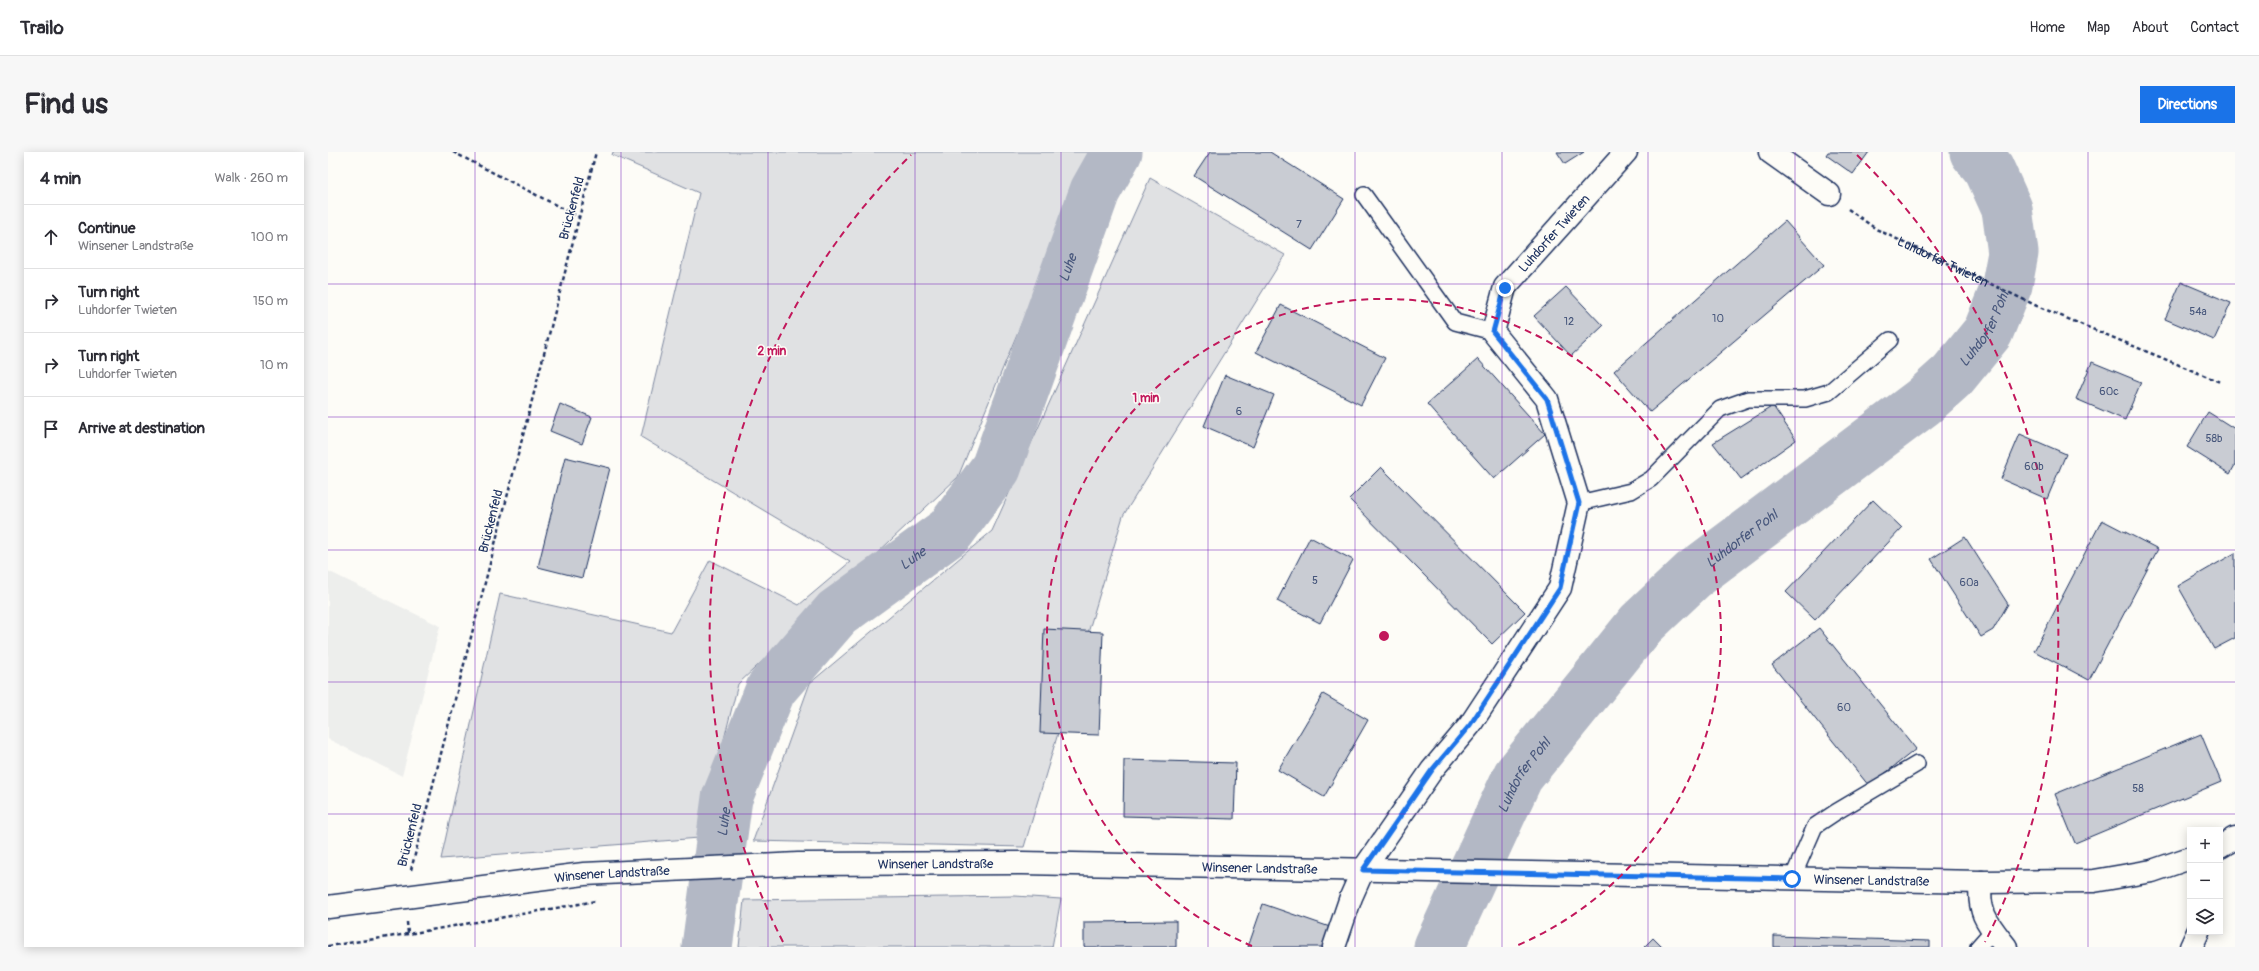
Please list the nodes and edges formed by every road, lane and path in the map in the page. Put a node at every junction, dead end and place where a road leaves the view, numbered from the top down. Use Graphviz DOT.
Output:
graph roads {
  1 [pos="453,152"];
  2 [pos="596,152"];
  3 [pos="1626,152"];
  4 [pos="1770,152"];
  5 [pos="1364,194"];
  6 [pos="1828,194"];
  7 [pos="579,217"];
  8 [pos="1493,332"];
  9 [pos="1890,340"];
  10 [pos="2220,382"];
  11 [pos="1579,503"];
  12 [pos="1917,764"];
  13 [pos="2235,838"];
  14 [pos="2223,845"];
  15 [pos="2187,859"];
  16 [pos="1363,870"];
  17 [pos="1792,879"];
  18 [pos="1981,882"];
  19 [pos="404,896"];
  20 [pos="604,900"];
  21 [pos="328,907"];
  22 [pos="1993,930"];
  23 [pos="2197,935"];
  24 [pos="328,946"];
  25 [pos="1334,947"];
  26 [pos="1978,947"];
  27 [pos="2006,947"];
  28 [pos="2191,947"];
  1 -- 7 [label="path"];
  2 -- 7 [label="path, Brückenfeld"];
  3 -- 8 [label="main road, Luhdorfer Twieten"];
  4 -- 6 [label="main road"];
  5 -- 8 [label="lane"];
  6 -- 10 [label="path, Luhdorfer Twieten"];
  7 -- 19 [label="path, Brückenfeld"];
  8 -- 11 [label="main road"];
  9 -- 11 [label="lane"];
  11 -- 16 [label="main road"];
  12 -- 17 [label="lane"];
  13 -- 14 [label="main road"];
  15 -- 18 [label="main road, Winsener Landstraße"];
  16 -- 17 [label="main road, Winsener Landstraße"];
  16 -- 19 [label="main road, Winsener Landstraße"];
  16 -- 25 [label="main road"];
  17 -- 18 [label="main road, Winsener Landstraße"];
  18 -- 22 [label="main road"];
  19 -- 21 [label="main road, Winsener Landstraße"];
  20 -- 24 [label="path"];
  22 -- 26 [label="lane"];
  22 -- 27 [label="main road"];
  23 -- 28 [label="main road"];
}
